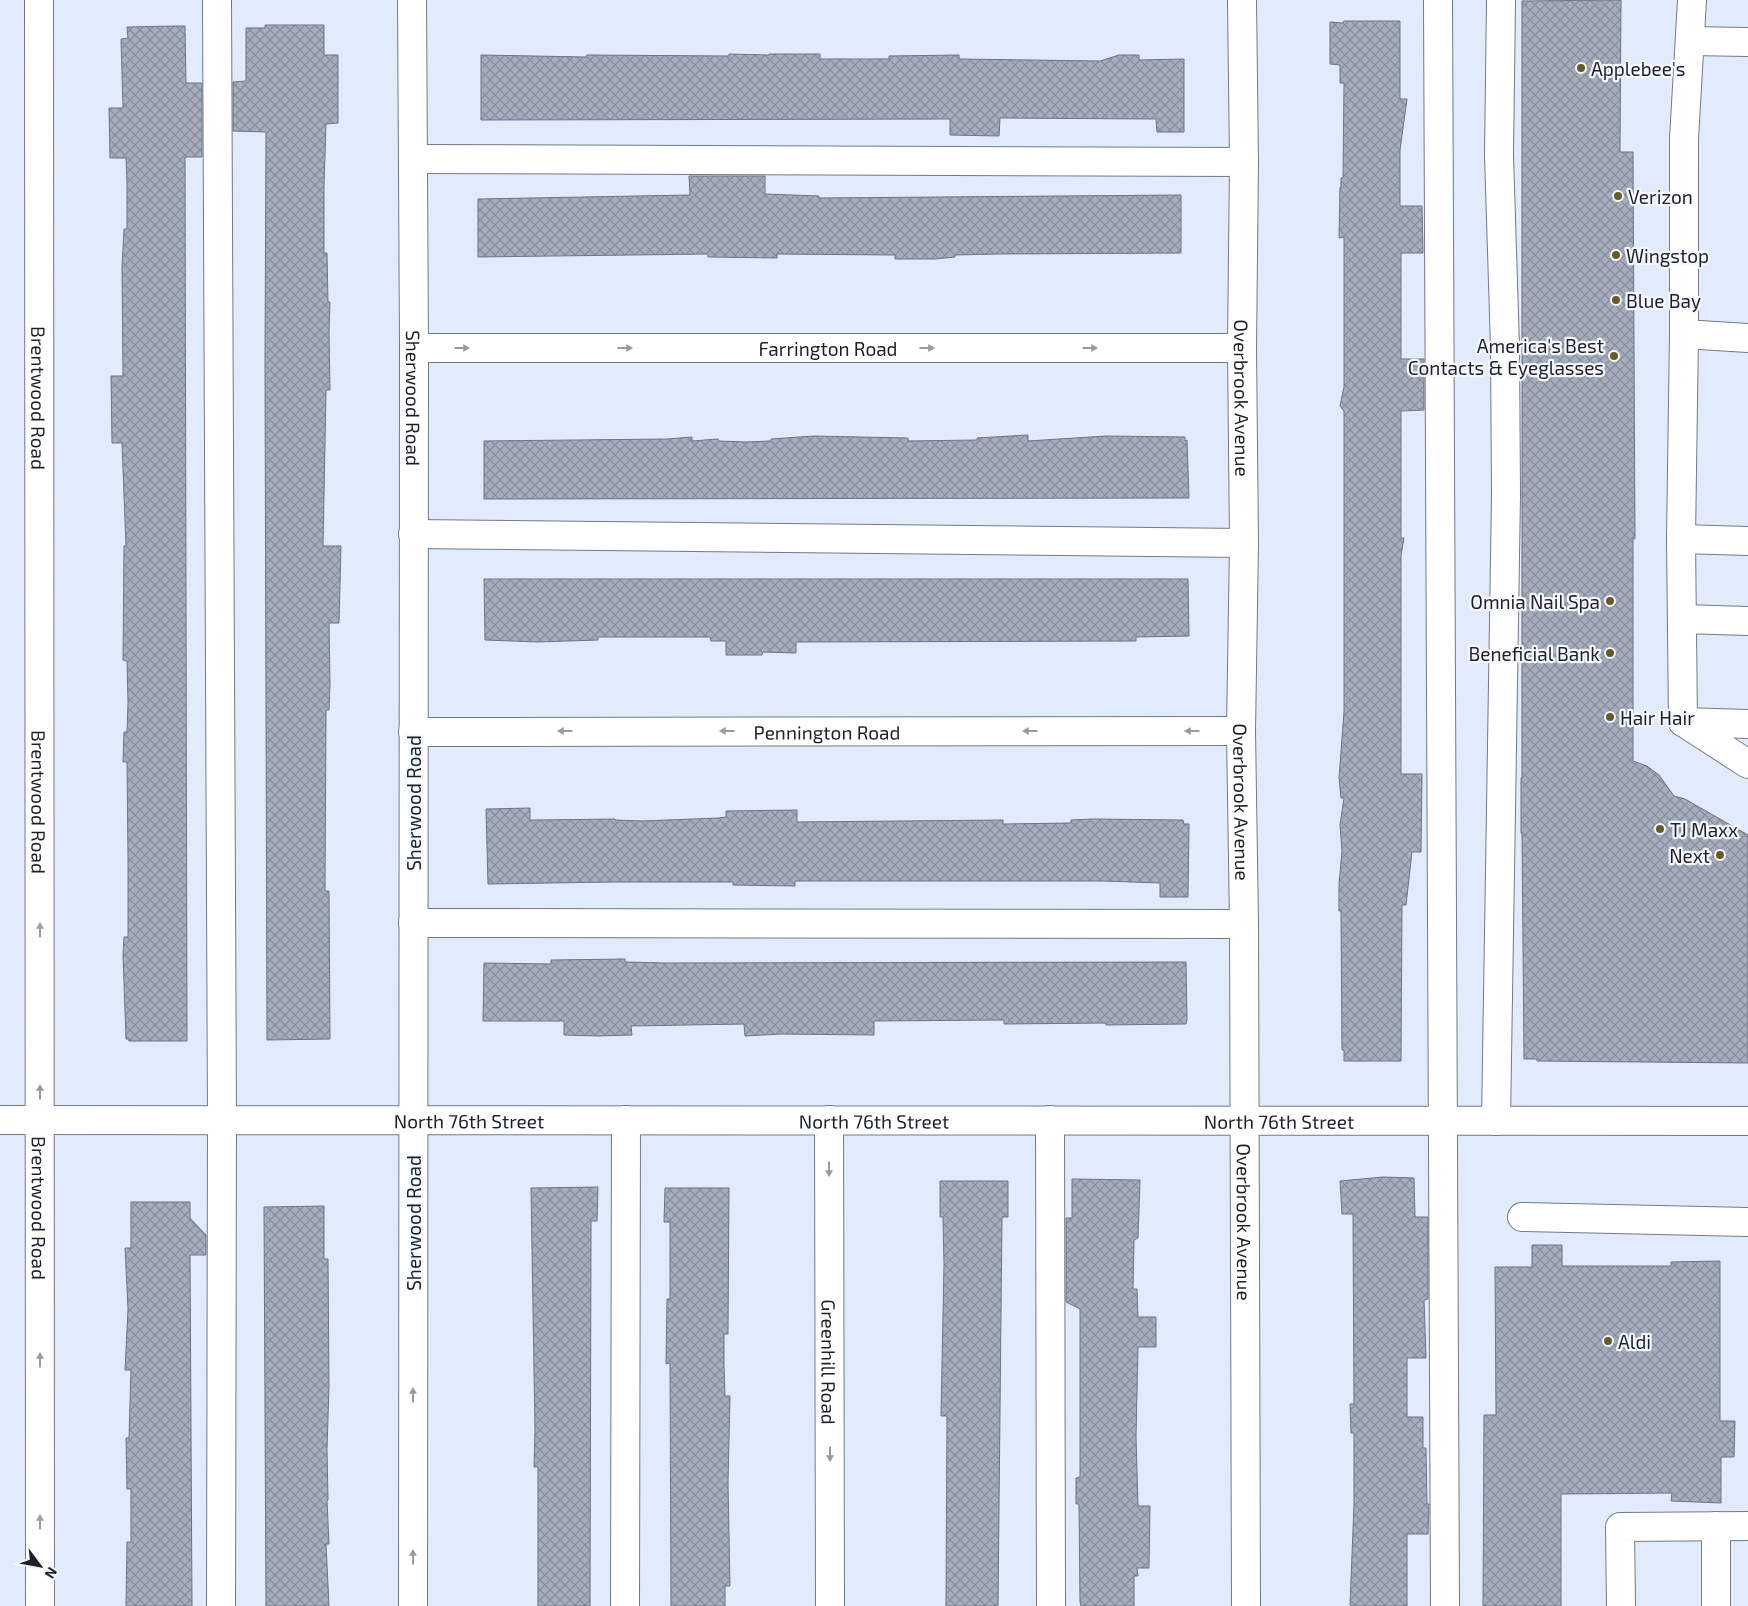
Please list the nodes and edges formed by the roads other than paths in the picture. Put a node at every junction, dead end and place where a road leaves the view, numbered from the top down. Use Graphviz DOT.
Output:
graph roads {
  1 [pos="39,0"];
  2 [pos="217,0"];
  3 [pos="412,0"];
  4 [pos="1242,0"];
  5 [pos="1438,0"];
  6 [pos="1501,0"];
  7 [pos="1692,0"];
  8 [pos="1690,41"];
  9 [pos="1748,42"];
  10 [pos="413,159"];
  11 [pos="1244,162"];
  12 [pos="1684,334"];
  13 [pos="1748,338"];
  14 [pos="414,348"];
  15 [pos="1242,348"];
  16 [pos="414,534"];
  17 [pos="1681,539"];
  18 [pos="1748,541"];
  19 [pos="1244,543"];
  20 [pos="1682,619"];
  21 [pos="1748,621"];
  22 [pos="1683,722"];
  23 [pos="1748,724"];
  24 [pos="1241,731"];
  25 [pos="413,732"];
  26 [pos="1748,764"];
  27 [pos="414,923"];
  28 [pos="1244,924"];
  29 [pos="0,1120"];
  30 [pos="40,1120"];
  31 [pos="222,1120"];
  32 [pos="413,1120"];
  33 [pos="626,1120"];
  34 [pos="829,1120"];
  35 [pos="1050,1120"];
  36 [pos="1245,1120"];
  37 [pos="1442,1121"];
  38 [pos="1496,1121"];
  39 [pos="1748,1121"];
  40 [pos="1522,1217"];
  41 [pos="1748,1222"];
  42 [pos="1716,1526"];
  43 [pos="1748,1526"];
  44 [pos="40,1606"];
  45 [pos="221,1606"];
  46 [pos="413,1606"];
  47 [pos="625,1606"];
  48 [pos="830,1606"];
  49 [pos="1051,1606"];
  50 [pos="1246,1606"];
  51 [pos="1445,1606"];
  52 [pos="1620,1606"];
  53 [pos="1716,1606"];
  30 -- 1 [label="street, Brentwood Road, one-way"];
  2 -- 31 [label="street"];
  3 -- 10 [label="street, Sherwood Road"];
  4 -- 11 [label="street, Overbrook Avenue"];
  5 -- 37 [label="street"];
  6 -- 38 [label="street"];
  7 -- 8 [label="street"];
  8 -- 9 [label="street"];
  8 -- 12 [label="street"];
  10 -- 11 [label="street"];
  10 -- 14 [label="street, Sherwood Road"];
  11 -- 15 [label="street, Overbrook Avenue"];
  12 -- 13 [label="street"];
  12 -- 17 [label="street"];
  14 -- 15 [label="street, Farrington Road, one-way"];
  14 -- 16 [label="street, Sherwood Road"];
  15 -- 19 [label="street, Overbrook Avenue"];
  16 -- 19 [label="street"];
  16 -- 25 [label="street, Sherwood Road"];
  17 -- 18 [label="street"];
  17 -- 20 [label="street"];
  19 -- 24 [label="street, Overbrook Avenue"];
  20 -- 21 [label="street"];
  20 -- 22 [label="street"];
  22 -- 23 [label="street"];
  22 -- 26 [label="street"];
  24 -- 25 [label="street, Pennington Road, one-way"];
  24 -- 28 [label="street, Overbrook Avenue"];
  25 -- 27 [label="street, Sherwood Road"];
  27 -- 28 [label="street"];
  27 -- 32 [label="street, Sherwood Road"];
  28 -- 36 [label="street, Overbrook Avenue"];
  29 -- 30 [label="street, North 76th Street"];
  30 -- 31 [label="street, North 76th Street"];
  44 -- 30 [label="street, Brentwood Road, one-way"];
  31 -- 32 [label="street, North 76th Street"];
  31 -- 45 [label="street"];
  32 -- 33 [label="street, North 76th Street"];
  46 -- 32 [label="street, Sherwood Road, one-way"];
  33 -- 34 [label="street, North 76th Street"];
  33 -- 47 [label="street"];
  34 -- 35 [label="street, North 76th Street"];
  34 -- 48 [label="street, Greenhill Road, one-way"];
  35 -- 36 [label="street, North 76th Street"];
  35 -- 49 [label="street"];
  36 -- 37 [label="street, North 76th Street"];
  36 -- 50 [label="street, Overbrook Avenue"];
  37 -- 38 [label="street, North 76th Street"];
  37 -- 51 [label="street"];
  38 -- 39 [label="street, North 76th Street"];
  40 -- 41 [label="street"];
  42 -- 43 [label="street"];
  42 -- 52 [label="street"];
  42 -- 53 [label="street"];
}
